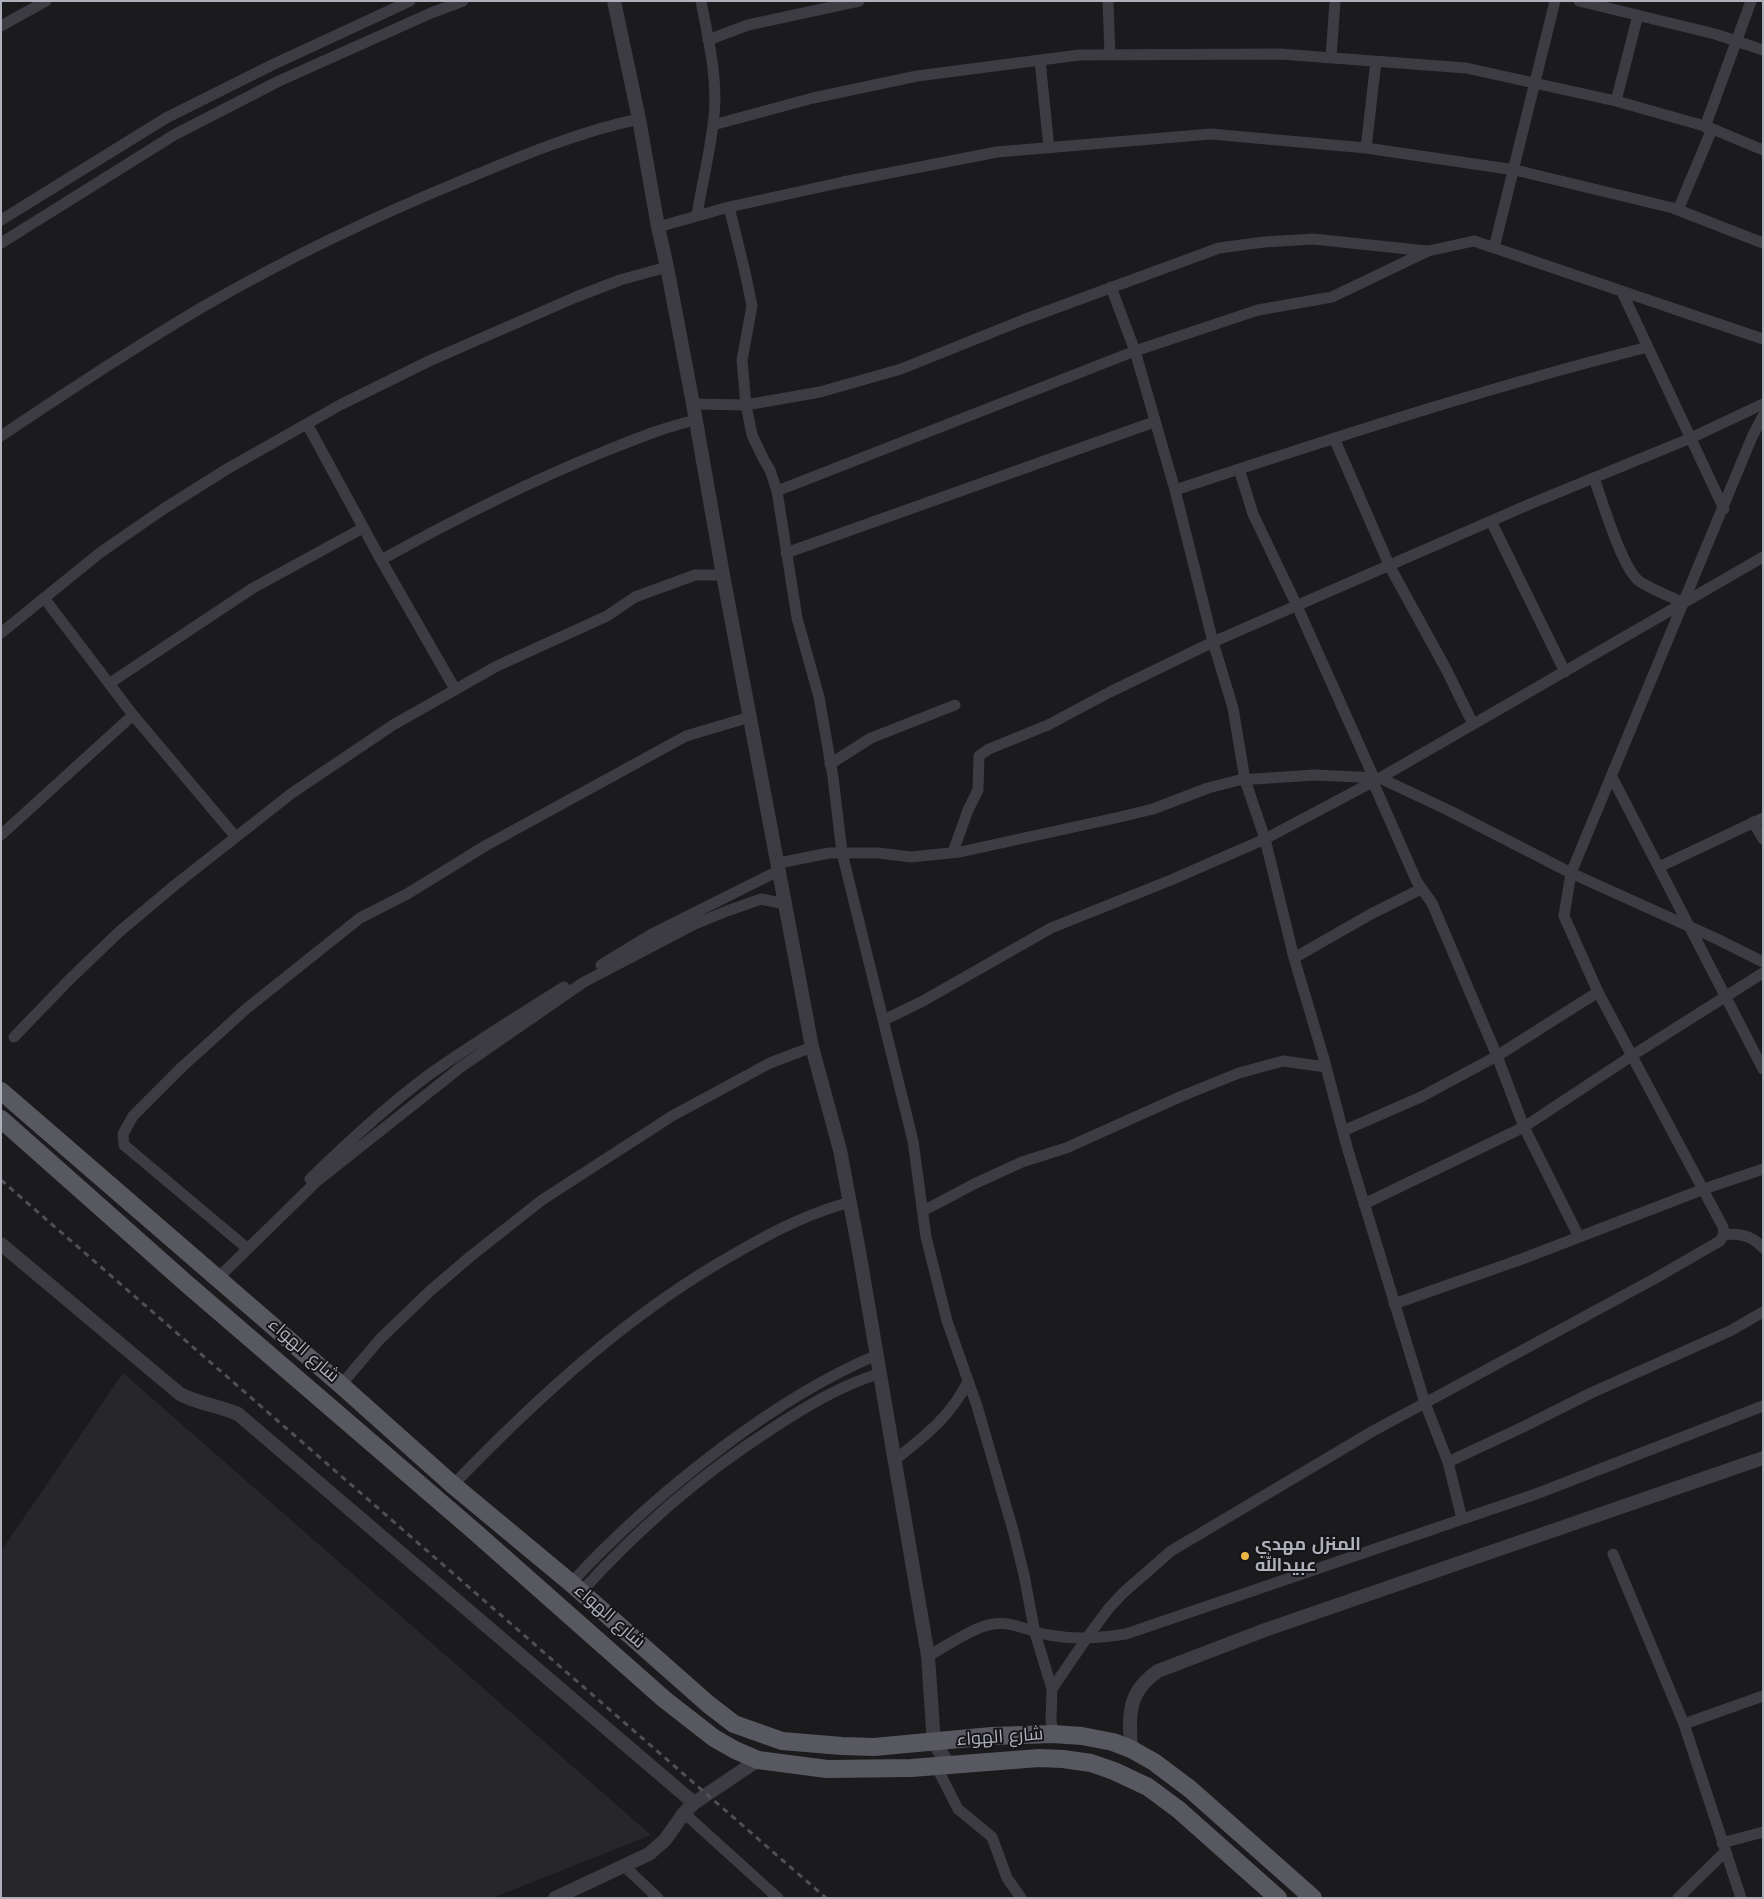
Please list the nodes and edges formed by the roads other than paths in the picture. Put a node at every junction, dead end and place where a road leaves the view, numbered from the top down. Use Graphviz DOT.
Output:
graph roads {
  1 [pos="46,1"];
  2 [pos="410,1"];
  3 [pos="463,1"];
  4 [pos="614,1"];
  5 [pos="701,1"];
  6 [pos="859,1"];
  7 [pos="1108,1"];
  8 [pos="1335,1"];
  9 [pos="1555,1"];
  10 [pos="1579,1"];
  11 [pos="1751,1"];
  12 [pos="1638,15"];
  13 [pos="1,26"];
  14 [pos="708,40"];
  15 [pos="1736,41"];
  16 [pos="1763,50"];
  17 [pos="1110,55"];
  18 [pos="1331,58"];
  19 [pos="1040,60"];
  20 [pos="1376,61"];
  21 [pos="1535,84"];
  22 [pos="1616,101"];
  23 [pos="639,119"];
  24 [pos="713,125"];
  25 [pos="1708,128"];
  26 [pos="1049,148"];
  27 [pos="1366,148"];
  28 [pos="1763,150"];
  29 [pos="1515,170"];
  30 [pos="729,207"];
  31 [pos="1678,210"];
  32 [pos="697,216"];
  33 [pos="1,220"];
  34 [pos="658,227"];
  35 [pos="1,243"];
  36 [pos="1763,243"];
  37 [pos="1494,248"];
  38 [pos="1428,251"];
  39 [pos="667,268"];
  40 [pos="1111,287"];
  41 [pos="1622,292"];
  42 [pos="1763,339"];
  43 [pos="1648,347"];
  44 [pos="1135,351"];
  45 [pos="693,404"];
  46 [pos="1763,404"];
  47 [pos="746,405"];
  48 [pos="1763,416"];
  49 [pos="696,420"];
  50 [pos="1154,422"];
  51 [pos="308,424"];
  52 [pos="1,436"];
  53 [pos="1334,438"];
  54 [pos="1691,438"];
  55 [pos="1239,469"];
  56 [pos="1594,478"];
  57 [pos="1174,490"];
  58 [pos="777,491"];
  59 [pos="1724,509"];
  60 [pos="1491,521"];
  61 [pos="364,528"];
  62 [pos="786,553"];
  63 [pos="1763,557"];
  64 [pos="381,560"];
  65 [pos="1390,566"];
  66 [pos="723,575"];
  67 [pos="44,598"];
  68 [pos="1684,603"];
  69 [pos="1297,606"];
  70 [pos="1,633"];
  71 [pos="1213,642"];
  72 [pos="1565,672"];
  73 [pos="110,683"];
  74 [pos="455,689"];
  75 [pos="955,704"];
  76 [pos="132,715"];
  77 [pos="750,717"];
  78 [pos="1473,724"];
  79 [pos="830,764"];
  80 [pos="1612,777"];
  81 [pos="1376,779"];
  82 [pos="1246,780"];
  83 [pos="1758,820"];
  84 [pos="1,835"];
  85 [pos="235,836"];
  86 [pos="1265,839"];
  87 [pos="1763,839"];
  88 [pos="953,852"];
  89 [pos="842,853"];
  90 [pos="778,867"];
  91 [pos="1659,868"];
  92 [pos="1571,873"];
  93 [pos="1421,889"];
  94 [pos="785,904"];
  95 [pos="1690,928"];
  96 [pos="1294,958"];
  97 [pos="1763,962"];
  98 [pos="1763,974"];
  99 [pos="1598,992"];
  100 [pos="1726,997"];
  101 [pos="884,1020"];
  102 [pos="14,1038"];
  103 [pos="812,1047"];
  104 [pos="1633,1055"];
  105 [pos="1497,1056"];
  106 [pos="1326,1067"];
  107 [pos="1763,1069"];
  108 [pos="1,1091"];
  109 [pos="1,1119"];
  110 [pos="1524,1127"];
  111 [pos="1343,1131"];
  112 [pos="1763,1169"];
  113 [pos="1704,1189"];
  114 [pos="850,1202"];
  115 [pos="1364,1204"];
  116 [pos="923,1211"];
  117 [pos="1724,1234"];
  118 [pos="1579,1237"];
  119 [pos="1,1244"];
  120 [pos="249,1247"];
  121 [pos="1763,1248"];
  122 [pos="218,1278"];
  123 [pos="1394,1304"];
  124 [pos="1763,1312"];
  125 [pos="878,1355"];
  126 [pos="881,1373"];
  127 [pos="968,1382"];
  128 [pos="342,1385"];
  129 [pos="1424,1403"];
  130 [pos="1763,1406"];
  131 [pos="1763,1458"];
  132 [pos="895,1460"];
  133 [pos="1448,1462"];
  134 [pos="453,1485"];
  135 [pos="1462,1519"];
  136 [pos="1613,1554"];
  137 [pos="576,1587"];
  138 [pos="1035,1633"];
  139 [pos="1086,1639"];
  140 [pos="928,1656"];
  141 [pos="1052,1689"];
  142 [pos="1763,1696"];
  143 [pos="1684,1724"];
  144 [pos="1053,1734"];
  145 [pos="934,1743"];
  146 [pos="1131,1749"];
  147 [pos="758,1760"];
  148 [pos="942,1765"];
  149 [pos="694,1803"];
  150 [pos="684,1813"];
  151 [pos="1763,1832"];
  152 [pos="1723,1847"];
  153 [pos="624,1866"];
  154 [pos="555,1898"];
  155 [pos="658,1898"];
  156 [pos="778,1898"];
  157 [pos="1021,1898"];
  158 [pos="1278,1898"];
  159 [pos="1313,1898"];
  160 [pos="1678,1898"];
  161 [pos="1741,1898"];
  1 -- 13 [label="street"];
  2 -- 33 [label="street"];
  3 -- 35 [label="street"];
  4 -- 23 [label="street"];
  5 -- 14 [label="street"];
  6 -- 14 [label="street"];
  7 -- 17 [label="street"];
  8 -- 18 [label="street"];
  9 -- 21 [label="street"];
  10 -- 12 [label="street"];
  11 -- 15 [label="street"];
  12 -- 15 [label="street"];
  12 -- 22 [label="street"];
  14 -- 24 [label="street"];
  15 -- 16 [label="street"];
  15 -- 25 [label="street"];
  17 -- 18 [label="street"];
  17 -- 19 [label="street"];
  18 -- 20 [label="street"];
  19 -- 24 [label="street"];
  19 -- 26 [label="street"];
  20 -- 21 [label="street"];
  20 -- 27 [label="street"];
  21 -- 22 [label="street"];
  21 -- 29 [label="street"];
  22 -- 25 [label="street"];
  23 -- 34 [label="street"];
  23 -- 52 [label="street"];
  24 -- 32 [label="street"];
  25 -- 28 [label="street"];
  25 -- 31 [label="street"];
  26 -- 27 [label="street"];
  26 -- 30 [label="street"];
  27 -- 29 [label="street"];
  29 -- 31 [label="street"];
  29 -- 37 [label="street"];
  30 -- 32 [label="street"];
  30 -- 47 [label="street"];
  31 -- 36 [label="street"];
  32 -- 34 [label="street"];
  34 -- 39 [label="street"];
  37 -- 38 [label="street"];
  37 -- 41 [label="street"];
  38 -- 40 [label="street"];
  38 -- 44 [label="street"];
  39 -- 45 [label="street"];
  39 -- 51 [label="street"];
  40 -- 44 [label="street"];
  40 -- 47 [label="street"];
  41 -- 42 [label="street"];
  41 -- 43 [label="street"];
  43 -- 53 [label="street"];
  43 -- 54 [label="street"];
  44 -- 50 [label="street"];
  44 -- 58 [label="street"];
  45 -- 47 [label="street"];
  45 -- 49 [label="street"];
  46 -- 54 [label="street"];
  47 -- 58 [label="street"];
  48 -- 59 [label="street"];
  49 -- 64 [label="street"];
  49 -- 66 [label="street"];
  50 -- 57 [label="street"];
  50 -- 62 [label="street"];
  51 -- 61 [label="street"];
  51 -- 67 [label="street"];
  53 -- 55 [label="street"];
  53 -- 65 [label="street"];
  54 -- 56 [label="street"];
  54 -- 59 [label="street"];
  55 -- 57 [label="street"];
  55 -- 69 [label="street"];
  56 -- 60 [label="street"];
  56 -- 68 [label="street"];
  57 -- 71 [label="street"];
  58 -- 62 [label="street"];
  59 -- 68 [label="street"];
  60 -- 65 [label="street"];
  60 -- 72 [label="street"];
  61 -- 64 [label="street"];
  61 -- 73 [label="street"];
  62 -- 79 [label="street"];
  63 -- 68 [label="street"];
  64 -- 74 [label="street"];
  65 -- 69 [label="street"];
  65 -- 78 [label="street"];
  66 -- 74 [label="street"];
  66 -- 77 [label="street"];
  67 -- 70 [label="street"];
  67 -- 73 [label="street"];
  68 -- 72 [label="street"];
  68 -- 80 [label="street"];
  69 -- 71 [label="street"];
  69 -- 81 [label="street"];
  71 -- 82 [label="street"];
  71 -- 88 [label="street"];
  72 -- 78 [label="street"];
  73 -- 76 [label="street"];
  74 -- 85 [label="street"];
  75 -- 79 [label="street"];
  76 -- 84 [label="street"];
  76 -- 85 [label="street"];
  77 -- 90 [label="street"];
  77 -- 120 [label="street"];
  78 -- 81 [label="street"];
  79 -- 89 [label="street"];
  80 -- 91 [label="street"];
  80 -- 92 [label="street"];
  81 -- 82 [label="street"];
  81 -- 86 [label="street"];
  81 -- 92 [label="street"];
  81 -- 93 [label="street"];
  82 -- 86 [label="street"];
  82 -- 88 [label="street"];
  83 -- 87 [label="street"];
  83 -- 91 [label="street"];
  85 -- 102 [label="street"];
  86 -- 96 [label="street"];
  86 -- 101 [label="street"];
  88 -- 89 [label="street"];
  89 -- 90 [label="street"];
  89 -- 101 [label="street"];
  90 -- 94 [label="street"];
  90 -- 120 [label="street"];
  91 -- 95 [label="street"];
  92 -- 95 [label="street"];
  92 -- 99 [label="street"];
  93 -- 96 [label="street"];
  93 -- 105 [label="street"];
  94 -- 103 [label="street"];
  94 -- 120 [label="street"];
  95 -- 97 [label="street"];
  95 -- 100 [label="street"];
  96 -- 106 [label="street"];
  98 -- 100 [label="street"];
  99 -- 104 [label="street"];
  99 -- 105 [label="street"];
  100 -- 104 [label="street"];
  100 -- 107 [label="street"];
  101 -- 116 [label="street"];
  103 -- 114 [label="street"];
  103 -- 128 [label="street"];
  104 -- 110 [label="street"];
  104 -- 113 [label="street"];
  105 -- 110 [label="street"];
  105 -- 111 [label="street"];
  106 -- 111 [label="street"];
  106 -- 116 [label="street"];
  108 -- 122 [label="main road, شارع الهواء"];
  109 -- 147 [label="main road, شارع الهواء"];
  110 -- 115 [label="street"];
  110 -- 118 [label="street"];
  111 -- 115 [label="street"];
  112 -- 113 [label="street"];
  113 -- 117 [label="street"];
  113 -- 118 [label="street"];
  114 -- 125 [label="street"];
  114 -- 134 [label="street"];
  115 -- 123 [label="street"];
  116 -- 127 [label="street"];
  117 -- 121 [label="street"];
  117 -- 129 [label="street"];
  118 -- 123 [label="street"];
  119 -- 149 [label="street"];
  120 -- 122 [label="street"];
  122 -- 128 [label="main road, شارع الهواء"];
  123 -- 129 [label="street"];
  124 -- 133 [label="street"];
  125 -- 126 [label="street"];
  125 -- 137 [label="street"];
  126 -- 132 [label="street"];
  126 -- 137 [label="street"];
  127 -- 132 [label="street"];
  127 -- 138 [label="street"];
  128 -- 134 [label="main road, شارع الهواء"];
  129 -- 133 [label="street"];
  129 -- 139 [label="street"];
  130 -- 135 [label="street"];
  131 -- 146 [label="street"];
  132 -- 140 [label="street"];
  133 -- 135 [label="street"];
  134 -- 137 [label="main road, شارع الهواء"];
  135 -- 139 [label="street"];
  136 -- 143 [label="street"];
  137 -- 145 [label="main road, شارع الهواء"];
  138 -- 139 [label="street"];
  138 -- 140 [label="street"];
  138 -- 141 [label="street"];
  139 -- 141 [label="street"];
  140 -- 145 [label="street"];
  141 -- 144 [label="street"];
  142 -- 143 [label="street"];
  143 -- 152 [label="street"];
  144 -- 145 [label="main road, شارع الهواء"];
  144 -- 146 [label="main road, شارع الهواء"];
  145 -- 148 [label="street"];
  146 -- 159 [label="main road, شارع الهواء"];
  147 -- 148 [label="main road, شارع الهواء"];
  147 -- 149 [label="street"];
  148 -- 157 [label="street"];
  148 -- 158 [label="main road, شارع الهواء"];
  149 -- 150 [label="street"];
  150 -- 153 [label="street"];
  150 -- 156 [label="street"];
  151 -- 152 [label="street"];
  152 -- 160 [label="street"];
  152 -- 161 [label="street"];
  153 -- 154 [label="street"];
  153 -- 155 [label="street"];
}
